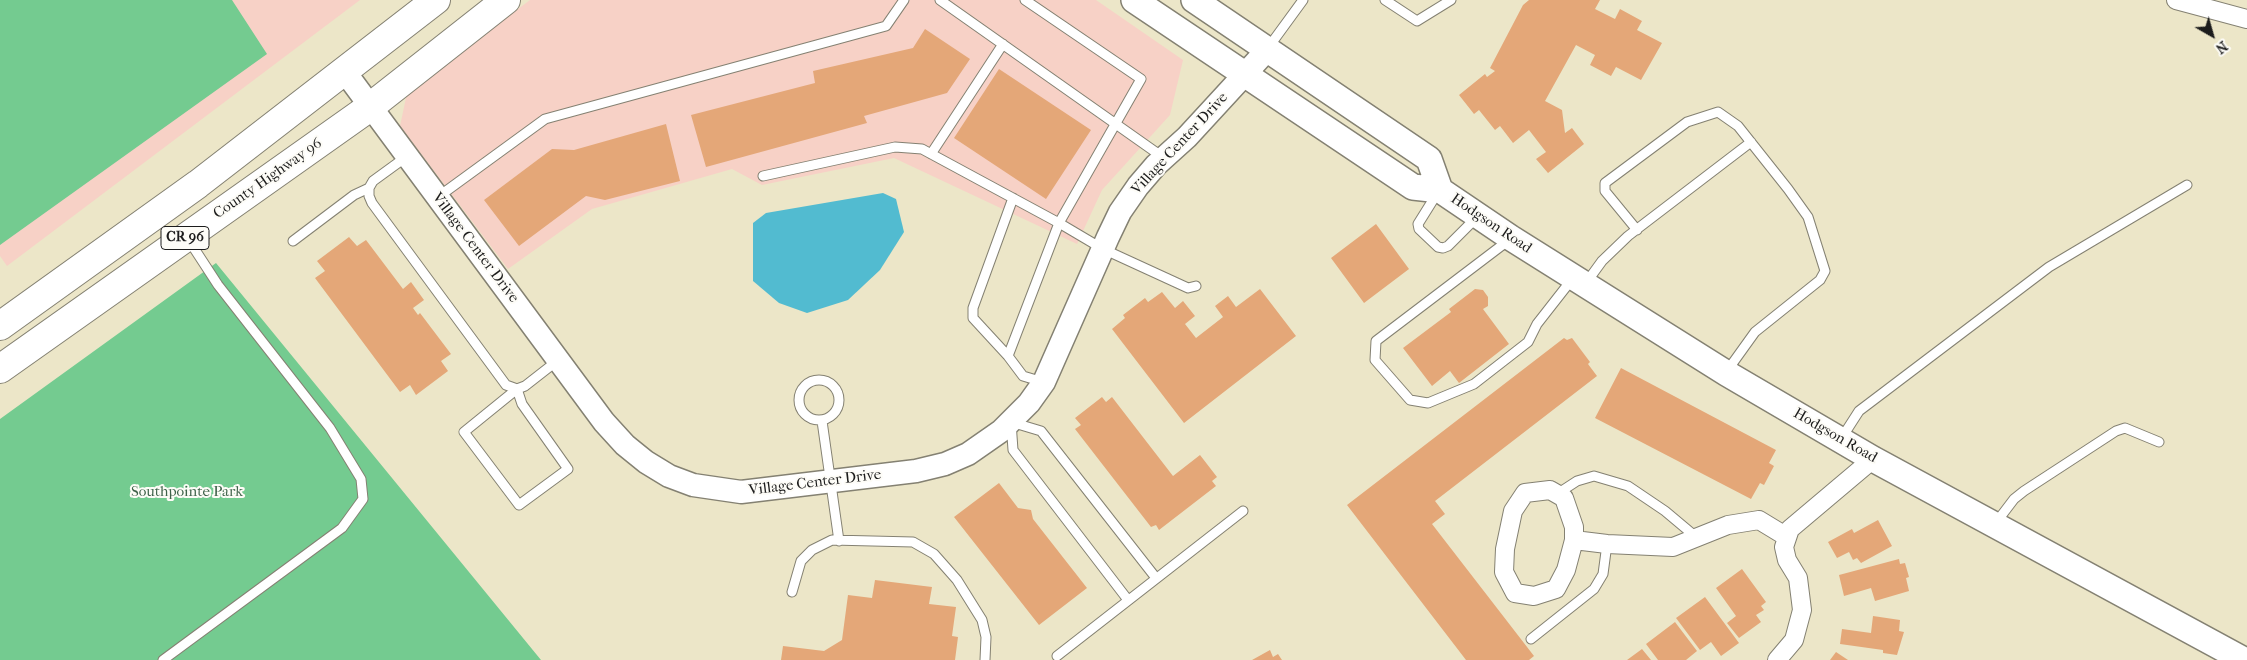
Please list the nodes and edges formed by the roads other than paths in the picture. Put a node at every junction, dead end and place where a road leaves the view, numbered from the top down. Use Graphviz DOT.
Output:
graph roads {
  1 [pos="436,0"];
  2 [pos="506,0"];
  3 [pos="904,0"];
  4 [pos="940,0"];
  5 [pos="1025,0"];
  6 [pos="1134,0"];
  7 [pos="1194,0"];
  8 [pos="1303,0"];
  9 [pos="1385,0"];
  10 [pos="1451,0"];
  11 [pos="2176,0"];
  12 [pos="2247,18"];
  13 [pos="1003,44"];
  14 [pos="1268,49"];
  15 [pos="345,72"];
  16 [pos="1245,74"];
  17 [pos="370,107"];
  18 [pos="1116,122"];
  19 [pos="1751,142"];
  20 [pos="931,154"];
  21 [pos="407,157"];
  22 [pos="1164,158"];
  23 [pos="763,176"];
  24 [pos="2187,185"];
  25 [pos="369,188"];
  26 [pos="1440,190"];
  27 [pos="437,198"];
  28 [pos="1013,198"];
  29 [pos="1478,216"];
  30 [pos="1059,223"];
  31 [pos="1637,230"];
  32 [pos="186,237"];
  33 [pos="1511,238"];
  34 [pos="293,241"];
  35 [pos="1103,249"];
  36 [pos="1579,281"];
  37 [pos="1196,286"];
  38 [pos="0,326"];
  39 [pos="1008,356"];
  40 [pos="558,360"];
  41 [pos="0,369"];
  42 [pos="1726,373"];
  43 [pos="1044,382"];
  44 [pos="517,389"];
  45 [pos="822,421"];
  46 [pos="1011,422"];
  47 [pos="1841,440"];
  48 [pos="2159,442"];
  49 [pos="1873,459"];
  50 [pos="831,482"];
  51 [pos="1557,494"];
  52 [pos="1242,511"];
  53 [pos="1995,524"];
  54 [pos="1787,536"];
  55 [pos="1696,537"];
  56 [pos="839,540"];
  57 [pos="1574,540"];
  58 [pos="1607,544"];
  59 [pos="1156,578"];
  60 [pos="792,592"];
  61 [pos="1128,600"];
  62 [pos="1531,639"];
  63 [pos="1058,656"];
  64 [pos="163,660"];
  65 [pos="985,660"];
  66 [pos="1777,660"];
  67 [pos="2244,660"];
  1 -- 15 [label="main road, CR 96"];
  2 -- 17 [label="main road, County Highway 96 / CR 96"];
  3 -- 27 [label="lane"];
  4 -- 13 [label="lane"];
  5 -- 18 [label="lane"];
  6 -- 16 [label="main road, Hodgson Road"];
  7 -- 14 [label="main road, Hodgson Road"];
  8 -- 14 [label="lane"];
  9 -- 10 [label="lane"];
  11 -- 12 [label="street"];
  13 -- 18 [label="lane"];
  13 -- 20 [label="lane"];
  14 -- 16 [label="street, Village Center Drive"];
  14 -- 26 [label="main road, Hodgson Road"];
  15 -- 17 [label="street, Village Center Drive"];
  15 -- 38 [label="main road, CR 96"];
  16 -- 22 [label="street, Village Center Drive"];
  16 -- 26 [label="main road, Hodgson Road"];
  17 -- 21 [label="street, Village Center Drive"];
  17 -- 32 [label="main road, County Highway 96 / CR 96"];
  18 -- 22 [label="lane"];
  18 -- 30 [label="lane"];
  19 -- 31 [label="lane"];
  19 -- 31 [label="lane"];
  19 -- 42 [label="lane"];
  20 -- 23 [label="lane"];
  20 -- 28 [label="lane"];
  21 -- 25 [label="lane"];
  21 -- 27 [label="street, Village Center Drive"];
  22 -- 35 [label="street, Village Center Drive"];
  24 -- 47 [label="lane"];
  25 -- 34 [label="lane"];
  25 -- 44 [label="lane"];
  26 -- 29 [label="main road, Hodgson Road"];
  26 -- 29 [label="lane"];
  27 -- 40 [label="street, Village Center Drive"];
  28 -- 30 [label="lane"];
  28 -- 39 [label="lane"];
  29 -- 33 [label="main road, Hodgson Road"];
  30 -- 35 [label="lane"];
  30 -- 39 [label="lane"];
  31 -- 36 [label="lane"];
  32 -- 41 [label="main road, County Highway 96 / CR 96"];
  32 -- 64 [label="lane"];
  33 -- 36 [label="main road, Hodgson Road"];
  33 -- 36 [label="lane"];
  35 -- 37 [label="lane"];
  35 -- 43 [label="street, Village Center Drive"];
  36 -- 42 [label="main road, Hodgson Road"];
  39 -- 43 [label="lane"];
  40 -- 44 [label="lane"];
  40 -- 50 [label="street, Village Center Drive"];
  42 -- 47 [label="main road, Hodgson Road"];
  43 -- 46 [label="street, Village Center Drive"];
  44 -- 44 [label="lane"];
  45 -- 45 [label="lane"];
  45 -- 50 [label="lane"];
  46 -- 50 [label="street, Village Center Drive"];
  46 -- 59 [label="lane"];
  46 -- 61 [label="lane"];
  47 -- 49 [label="main road, Hodgson Road"];
  48 -- 53 [label="lane"];
  49 -- 53 [label="main road, Hodgson Road"];
  49 -- 54 [label="street"];
  50 -- 56 [label="lane"];
  51 -- 55 [label="lane"];
  51 -- 57 [label="street"];
  51 -- 57 [label="street"];
  52 -- 59 [label="lane"];
  53 -- 67 [label="main road, Hodgson Road"];
  54 -- 55 [label="street"];
  54 -- 66 [label="street"];
  55 -- 58 [label="street"];
  56 -- 60 [label="lane"];
  56 -- 65 [label="lane"];
  57 -- 58 [label="street"];
  58 -- 62 [label="lane"];
  59 -- 61 [label="lane"];
  61 -- 63 [label="lane"];
}
